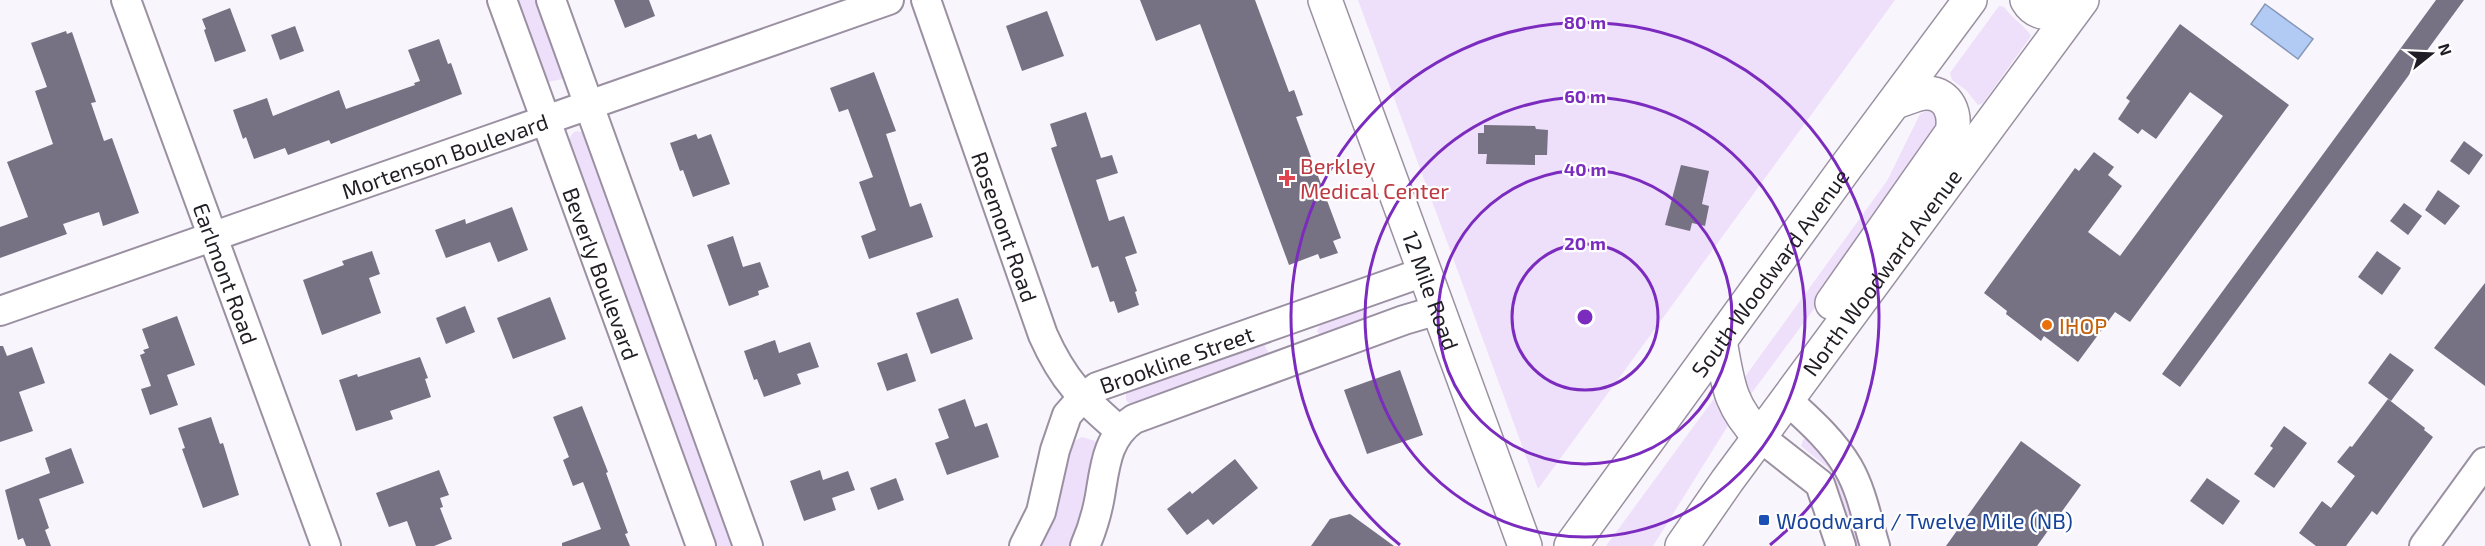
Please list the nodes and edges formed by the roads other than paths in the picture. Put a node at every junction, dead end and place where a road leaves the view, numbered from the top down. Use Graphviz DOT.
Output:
graph roads {
  1 [pos="126,0"];
  2 [pos="502,0"];
  3 [pos="551,0"];
  4 [pos="888,0"];
  5 [pos="926,0"];
  6 [pos="1325,0"];
  7 [pos="1970,0"];
  8 [pos="2028,0"];
  9 [pos="2079,4"];
  10 [pos="1895,102"];
  11 [pos="590,105"];
  12 [pos="546,121"];
  13 [pos="213,237"];
  14 [pos="1425,272"];
  15 [pos="1438,310"];
  16 [pos="0,311"];
  17 [pos="1720,341"];
  18 [pos="1082,398"];
  19 [pos="1786,399"];
  20 [pos="1120,431"];
  21 [pos="1760,437"];
  22 [pos="2485,462"];
  23 [pos="326,546"];
  24 [pos="701,546"];
  25 [pos="748,546"];
  26 [pos="1024,546"];
  27 [pos="1085,546"];
  28 [pos="1525,546"];
  29 [pos="1571,546"];
  30 [pos="1682,546"];
  31 [pos="1841,546"];
  32 [pos="1875,546"];
  33 [pos="2424,546"];
  1 -- 13 [label="street, Earlmont Road"];
  2 -- 12 [label="street, Beverly Boulevard"];
  3 -- 11 [label="street, Beverly Boulevard"];
  4 -- 11 [label="street, Mortenson Boulevard"];
  5 -- 18 [label="street, Rosemont Road"];
  6 -- 14 [label="main road, 12 Mile Road"];
  7 -- 10 [label="main road, South Woodward Avenue"];
  8 -- 9 [label="main road"];
  9 -- 19 [label="main road, North Woodward Avenue"];
  10 -- 17 [label="main road, South Woodward Avenue"];
  10 -- 19 [label="main road"];
  11 -- 12 [label="street, Mortenson Boulevard"];
  11 -- 25 [label="street, Beverly Boulevard"];
  12 -- 13 [label="street, Mortenson Boulevard"];
  12 -- 24 [label="street, Beverly Boulevard"];
  13 -- 16 [label="street, Mortenson Boulevard"];
  13 -- 23 [label="street, Earlmont Road"];
  14 -- 15 [label="main road, 12 Mile Road"];
  14 -- 18 [label="street, Brookline Street"];
  15 -- 20 [label="street, Brookline Street"];
  15 -- 28 [label="main road, 12 Mile Road"];
  17 -- 21 [label="main road"];
  17 -- 29 [label="main road, South Woodward Avenue"];
  18 -- 20 [label="street, Rosemont Road"];
  18 -- 26 [label="street, Brookline Street"];
  19 -- 21 [label="main road, North Woodward Avenue"];
  19 -- 32 [label="street"];
  20 -- 27 [label="street, Brookline Street"];
  21 -- 30 [label="main road, North Woodward Avenue"];
  21 -- 31 [label="street"];
  22 -- 33 [label="street"];
}
